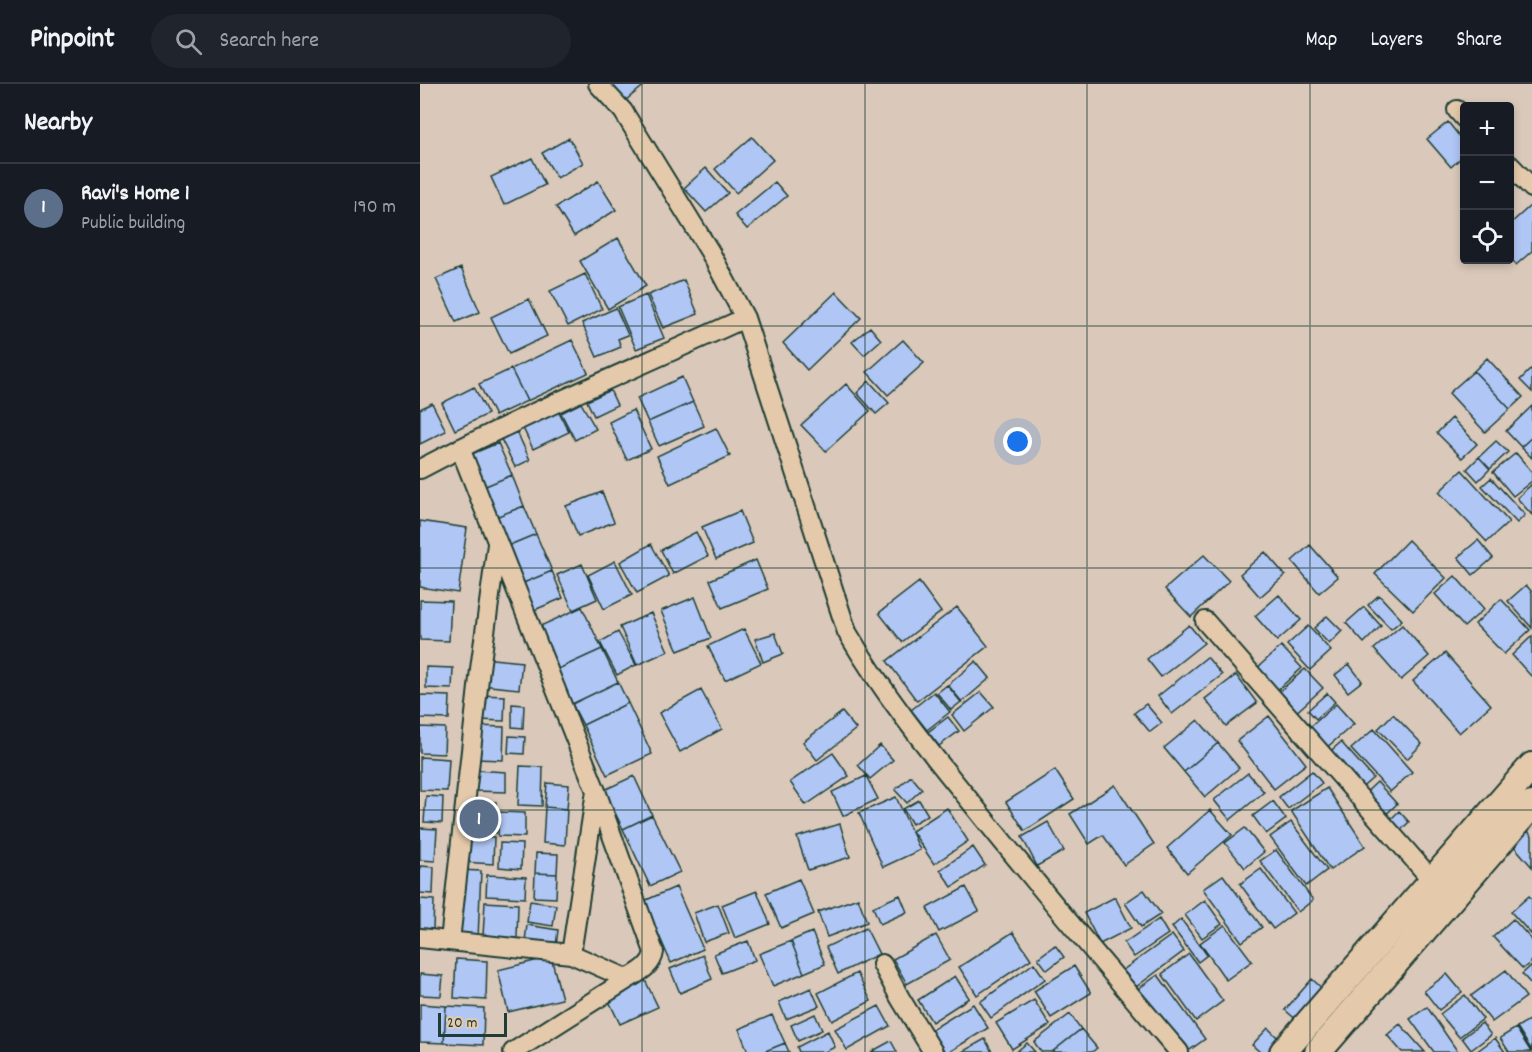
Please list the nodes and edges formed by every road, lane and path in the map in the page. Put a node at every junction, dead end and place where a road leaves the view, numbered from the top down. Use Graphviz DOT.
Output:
graph roads {
  1 [pos="598,84"];
  2 [pos="1514,170"];
  3 [pos="1532,188"];
  4 [pos="745,318"];
  5 [pos="460,448"];
  6 [pos="420,469"];
  7 [pos="498,542"];
  8 [pos="1205,621"];
  9 [pos="1532,766"];
  10 [pos="596,791"];
  11 [pos="1532,806"];
  12 [pos="1432,879"];
  13 [pos="420,938"];
  14 [pos="450,941"];
  15 [pos="571,954"];
  16 [pos="882,964"];
  17 [pos="628,979"];
  18 [pos="513,1052"];
  19 [pos="933,1052"];
  20 [pos="1179,1052"];
  21 [pos="1283,1052"];
  22 [pos="1318,1052"];
  1 -- 4 [label="street"];
  2 -- 3 [label="street"];
  4 -- 5 [label="street"];
  4 -- 20 [label="street"];
  5 -- 6 [label="street"];
  5 -- 7 [label="street"];
  7 -- 10 [label="street"];
  7 -- 14 [label="street"];
  8 -- 12 [label="street"];
  9 -- 12 [label="main road"];
  10 -- 15 [label="street"];
  10 -- 17 [label="street"];
  11 -- 22 [label="main road"];
  12 -- 21 [label="main road"];
  13 -- 14 [label="street"];
  14 -- 15 [label="street"];
  15 -- 17 [label="street"];
  16 -- 19 [label="street"];
  17 -- 18 [label="street"];
}
